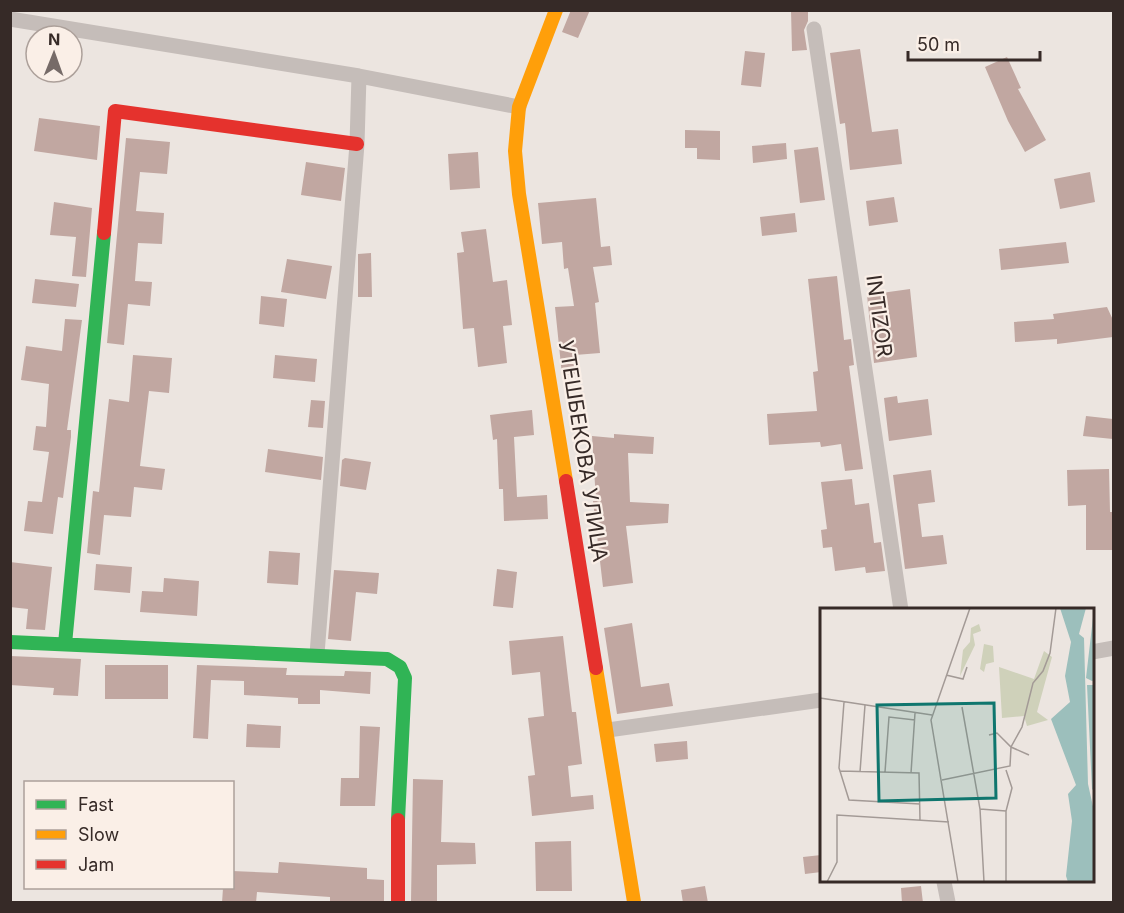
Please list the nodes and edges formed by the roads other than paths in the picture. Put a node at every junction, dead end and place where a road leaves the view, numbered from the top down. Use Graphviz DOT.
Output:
graph roads {
  1 [pos="556,10"];
  2 [pos="10,19"];
  3 [pos="814,29"];
  4 [pos="359,76"];
  5 [pos="519,107"];
  6 [pos="357,144"];
  7 [pos="901,608"];
  8 [pos="10,642"];
  9 [pos="65,644"];
  10 [pos="1113,648"];
  11 [pos="1094,652"];
  12 [pos="317,654"];
  13 [pos="820,700"];
  14 [pos="608,730"];
  15 [pos="944,883"];
  16 [pos="398,903"];
  17 [pos="634,903"];
  18 [pos="948,903"];
  1 -- 5 [label="street, УТЕШБЕКОВА УЛИЦА"];
  2 -- 4 [label="street"];
  3 -- 7 [label="street, INTIZOR"];
  4 -- 5 [label="street"];
  4 -- 6 [label="street"];
  5 -- 14 [label="street, УТЕШБЕКОВА УЛИЦА"];
  6 -- 9 [label="street"];
  6 -- 12 [label="street"];
  8 -- 9 [label="street"];
  9 -- 12 [label="street"];
  10 -- 11 [label="street"];
  12 -- 16 [label="street"];
  13 -- 14 [label="street"];
  14 -- 17 [label="street, УТЕШБЕКОВА УЛИЦА"];
  15 -- 18 [label="street"];
}
